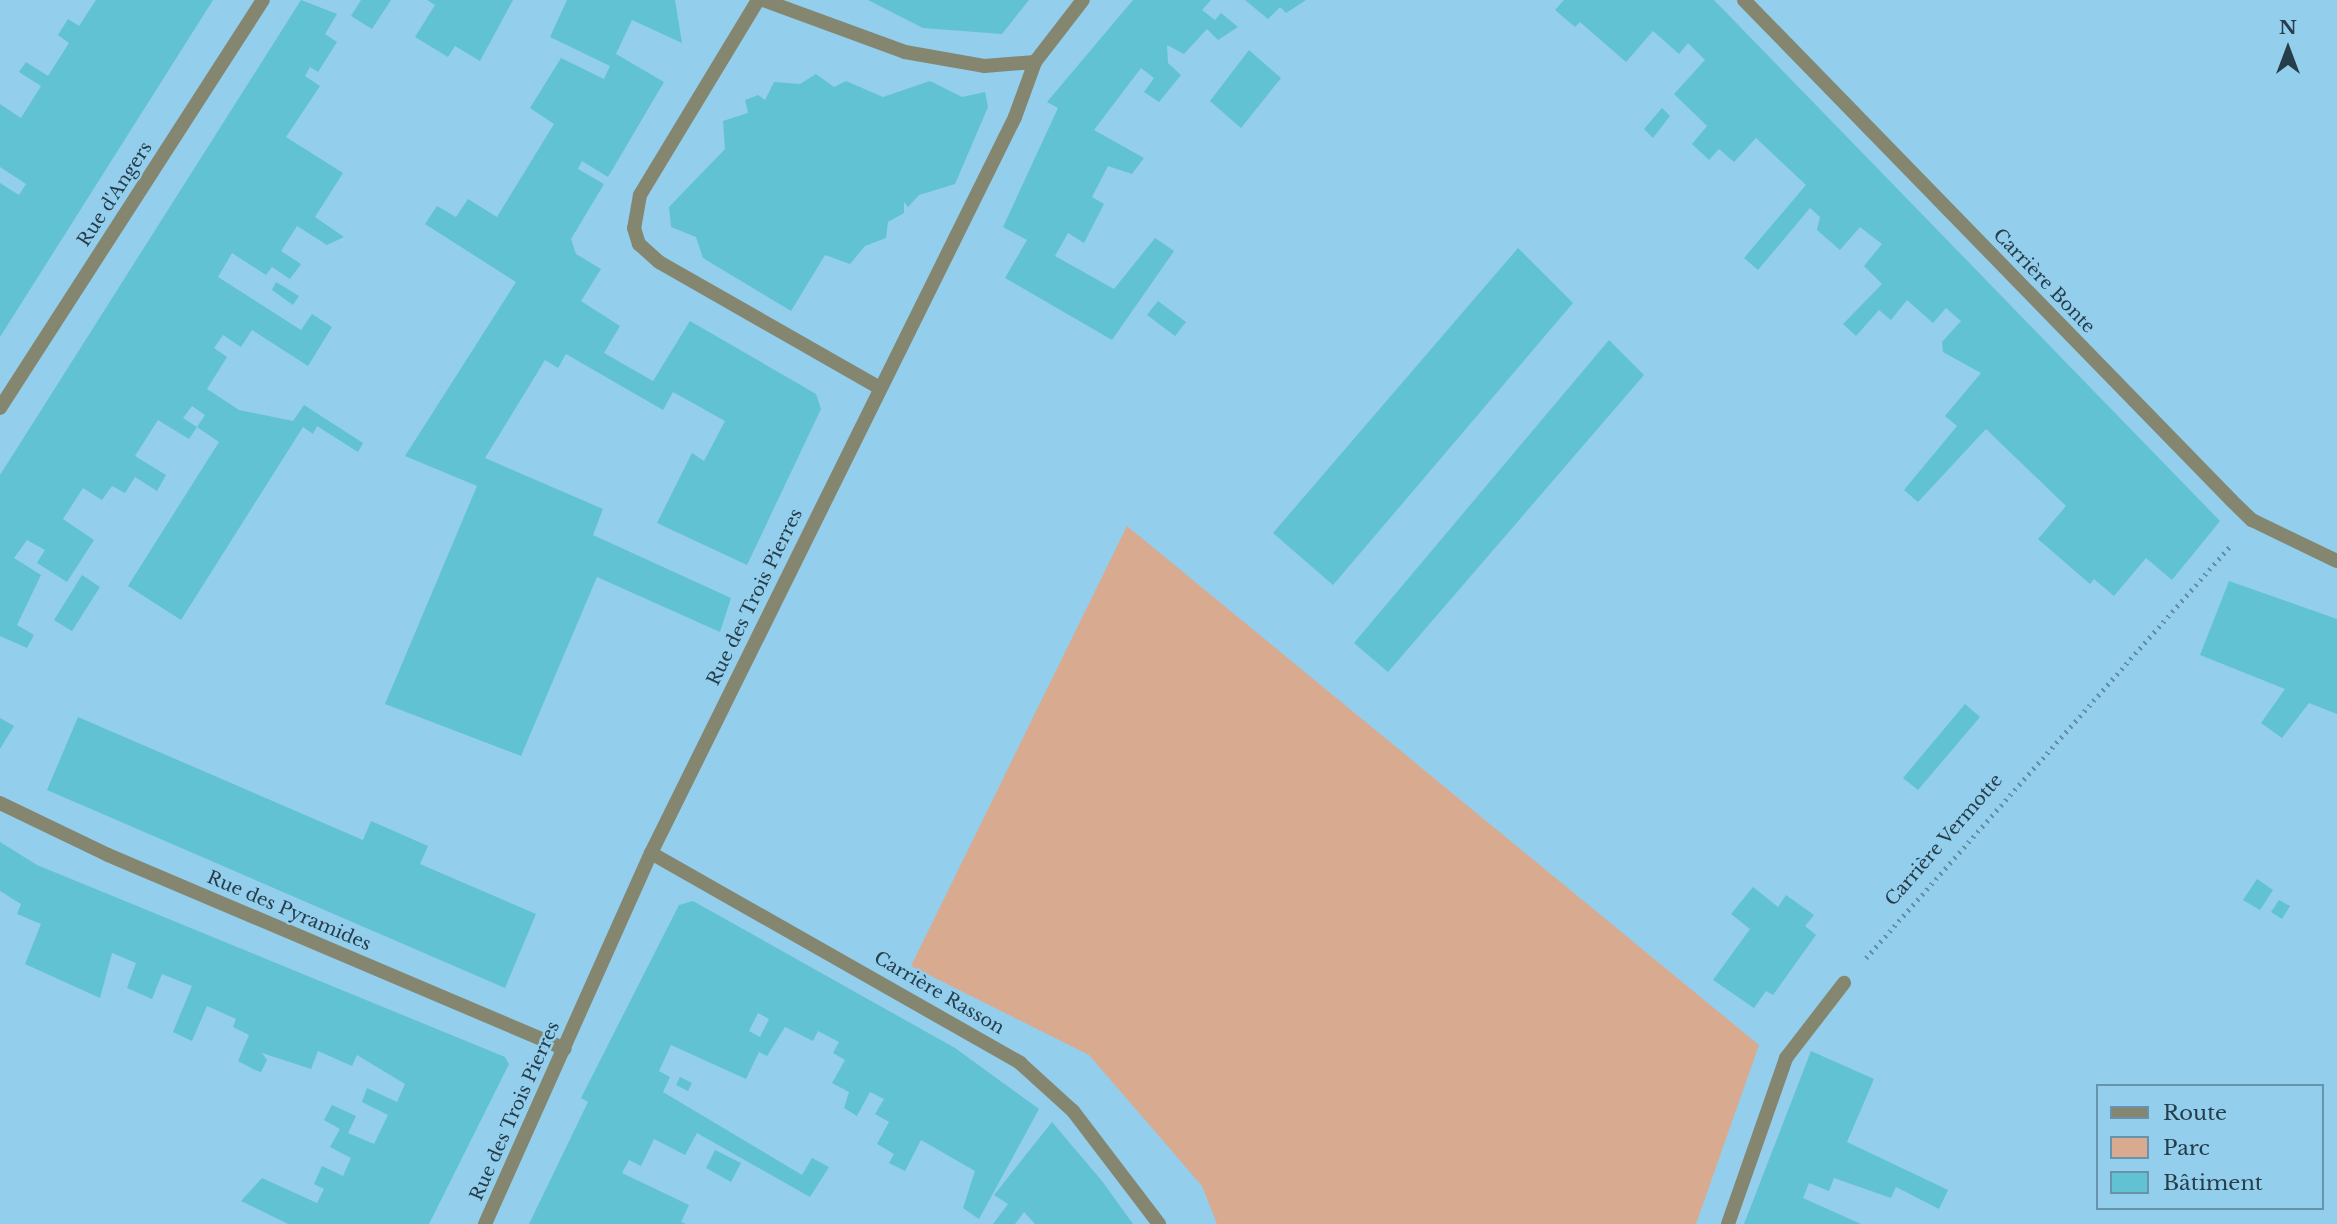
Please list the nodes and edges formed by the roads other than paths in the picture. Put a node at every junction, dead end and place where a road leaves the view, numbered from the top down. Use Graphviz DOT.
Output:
graph roads {
  1 [pos="263,0"];
  2 [pos="761,0"];
  3 [pos="1083,0"];
  4 [pos="1744,0"];
  5 [pos="1035,62"];
  6 [pos="878,387"];
  7 [pos="0,408"];
  8 [pos="2337,561"];
  9 [pos="0,803"];
  10 [pos="651,853"];
  11 [pos="1844,983"];
  12 [pos="565,1049"];
  13 [pos="485,1224"];
  14 [pos="1158,1224"];
  15 [pos="1728,1224"];
  1 -- 7 [label="street, Rue d'Angers"];
  2 -- 5 [label="street"];
  2 -- 6 [label="street"];
  3 -- 5 [label="street, Rue des Trois Pierres"];
  4 -- 8 [label="street, Carrière Bonte"];
  5 -- 6 [label="street, Rue des Trois Pierres"];
  6 -- 10 [label="street, Rue des Trois Pierres"];
  9 -- 12 [label="street, Rue des Pyramides"];
  10 -- 12 [label="street, Rue des Trois Pierres"];
  10 -- 14 [label="street, Carrière Rasson"];
  11 -- 15 [label="street"];
  12 -- 13 [label="street, Rue des Trois Pierres"];
}
